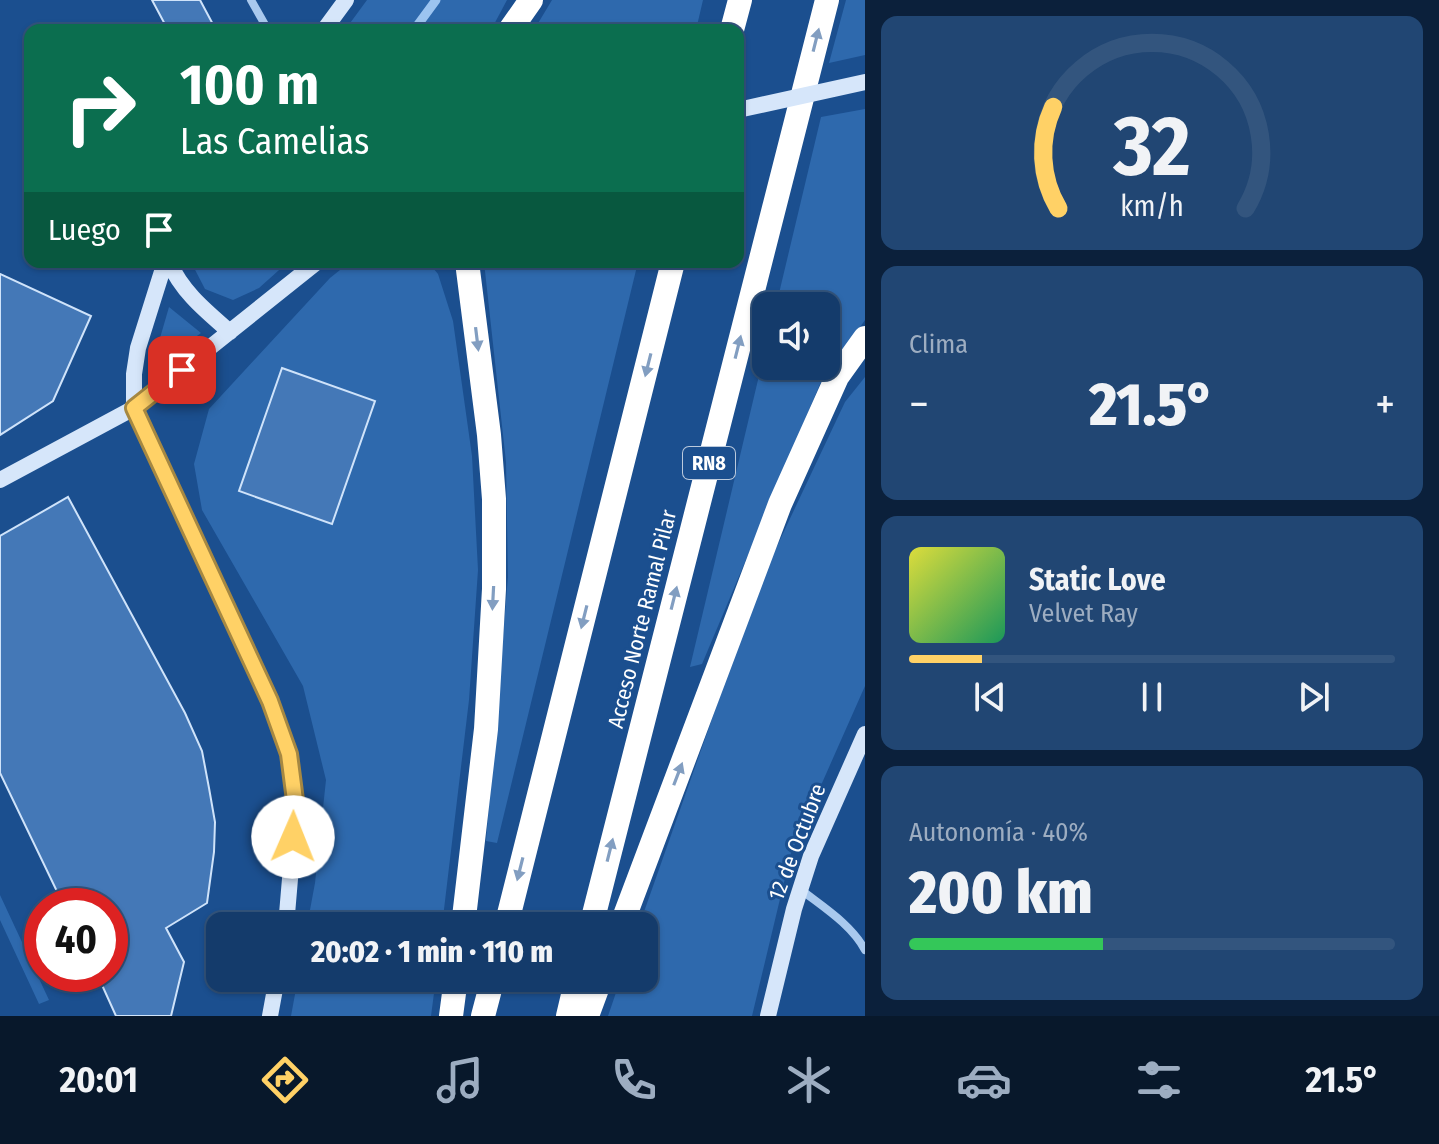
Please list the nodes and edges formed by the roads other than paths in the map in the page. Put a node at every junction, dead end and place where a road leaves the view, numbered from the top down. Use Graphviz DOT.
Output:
graph roads {
  1 [pos="251,0"];
  2 [pos="346,0"];
  3 [pos="531,0"];
  4 [pos="740,0"];
  5 [pos="827,0"];
  6 [pos="265,24"];
  7 [pos="328,24"];
  8 [pos="514,24"];
  9 [pos="734,24"];
  10 [pos="865,82"];
  11 [pos="744,109"];
  12 [pos="165,268"];
  13 [pos="170,268"];
  14 [pos="310,268"];
  15 [pos="468,268"];
  16 [pos="671,268"];
  17 [pos="230,332"];
  18 [pos="865,338"];
  19 [pos="134,408"];
  20 [pos="0,480"];
  21 [pos="865,734"];
  22 [pos="800,889"];
  23 [pos="287,912"];
  24 [pos="465,912"];
  25 [pos="510,912"];
  26 [pos="595,912"];
  27 [pos="626,912"];
  28 [pos="865,950"];
  29 [pos="274,992"];
  30 [pos="454,992"];
  31 [pos="489,992"];
  32 [pos="574,992"];
  33 [pos="596,992"];
  34 [pos="270,1016"];
  35 [pos="451,1016"];
  36 [pos="483,1016"];
  37 [pos="568,1016"];
  38 [pos="587,1016"];
  39 [pos="768,1016"];
  1 -- 6 [label="street"];
  2 -- 7 [label="street"];
  3 -- 8 [label="highway"];
  4 -- 9 [label="highway"];
  26 -- 5 [label="highway, Acceso Norte Ramal Pilar / RN8, one-way"];
  10 -- 11 [label="street, bridge"];
  12 -- 19 [label="street"];
  13 -- 17 [label="street"];
  14 -- 17 [label="street"];
  15 -- 24 [label="highway, one-way"];
  16 -- 25 [label="highway, one-way"];
  17 -- 19 [label="street"];
  27 -- 18 [label="highway, one-way"];
  19 -- 20 [label="street"];
  19 -- 23 [label="street"];
  21 -- 22 [label="street, 12 de Octubre"];
  22 -- 28 [label="street"];
  22 -- 39 [label="street, 12 de Octubre"];
  29 -- 34 [label="street"];
  30 -- 35 [label="highway"];
  31 -- 36 [label="highway"];
  32 -- 37 [label="highway"];
  33 -- 38 [label="highway"];
}
